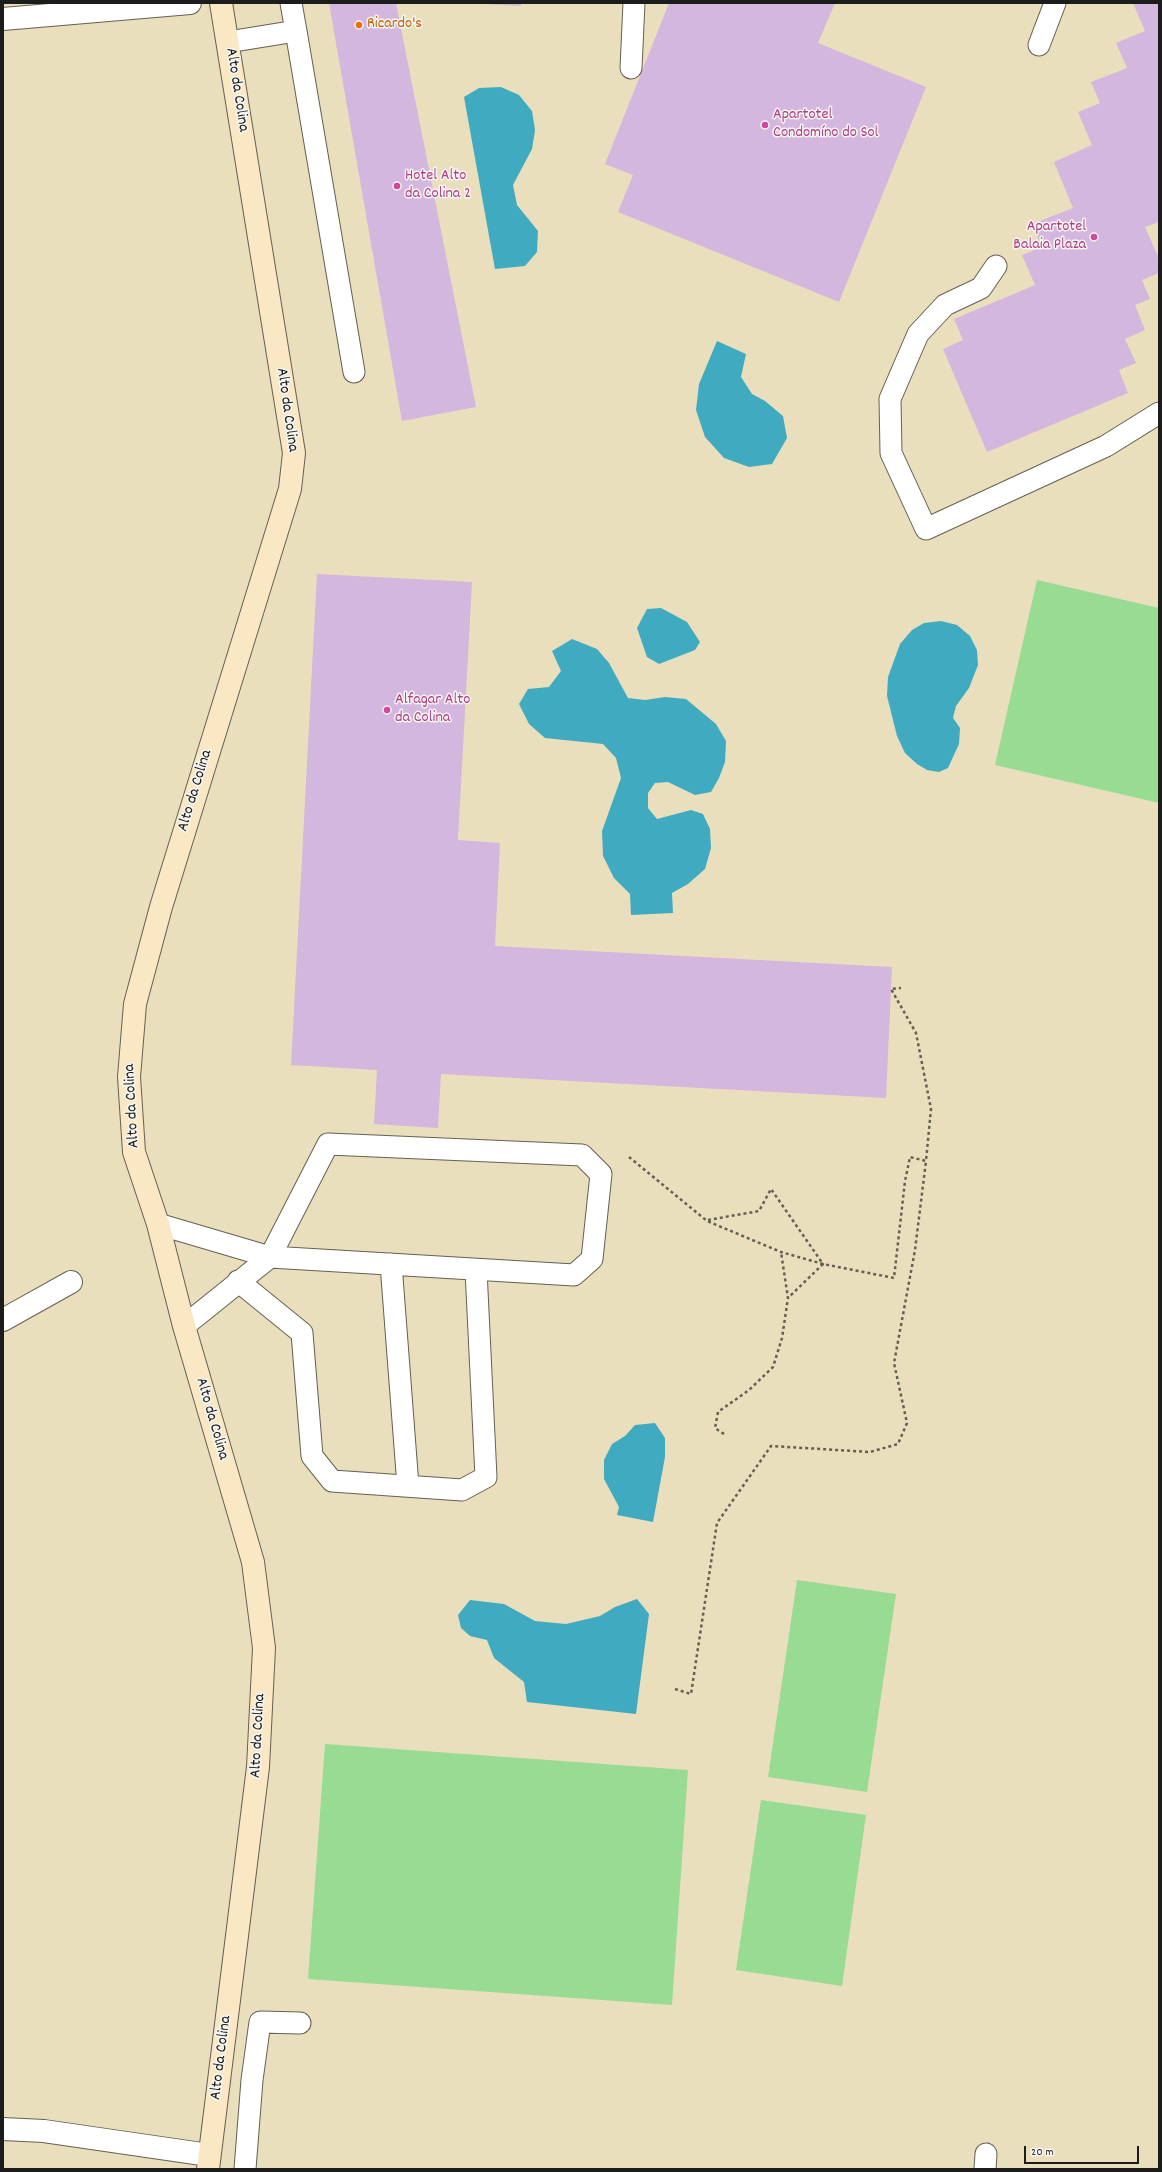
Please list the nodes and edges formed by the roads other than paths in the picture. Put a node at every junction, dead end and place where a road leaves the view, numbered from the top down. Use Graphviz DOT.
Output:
graph roads {
  1 [pos="190,3"];
  2 [pos="221,3"];
  3 [pos="291,3"];
  4 [pos="634,3"];
  5 [pos="1055,3"];
  6 [pos="3,19"];
  7 [pos="296,31"];
  8 [pos="228,42"];
  9 [pos="1039,45"];
  10 [pos="631,68"];
  11 [pos="996,266"];
  12 [pos="354,372"];
  13 [pos="1159,413"];
  14 [pos="158,1224"];
  15 [pos="270,1257"];
  16 [pos="391,1264"];
  17 [pos="476,1270"];
  18 [pos="238,1281"];
  19 [pos="71,1282"];
  20 [pos="3,1320"];
  21 [pos="184,1326"];
  22 [pos="408,1486"];
  23 [pos="300,2023"];
  24 [pos="3,2129"];
  25 [pos="208,2162"];
  26 [pos="245,2169"];
  1 -- 6 [label="street"];
  2 -- 8 [label="street, Alto da Colina"];
  3 -- 7 [label="lane"];
  4 -- 10 [label="lane"];
  5 -- 9 [label="lane"];
  7 -- 8 [label="lane"];
  7 -- 12 [label="lane"];
  8 -- 14 [label="street, Alto da Colina"];
  11 -- 13 [label="lane"];
  14 -- 15 [label="lane"];
  14 -- 21 [label="street, Alto da Colina"];
  15 -- 16 [label="lane"];
  15 -- 17 [label="lane"];
  15 -- 18 [label="lane"];
  16 -- 17 [label="lane"];
  16 -- 22 [label="lane"];
  17 -- 22 [label="lane"];
  18 -- 21 [label="lane"];
  18 -- 22 [label="lane"];
  19 -- 20 [label="street"];
  21 -- 25 [label="street, Alto da Colina"];
  23 -- 26 [label="lane"];
  24 -- 25 [label="street"];
}
